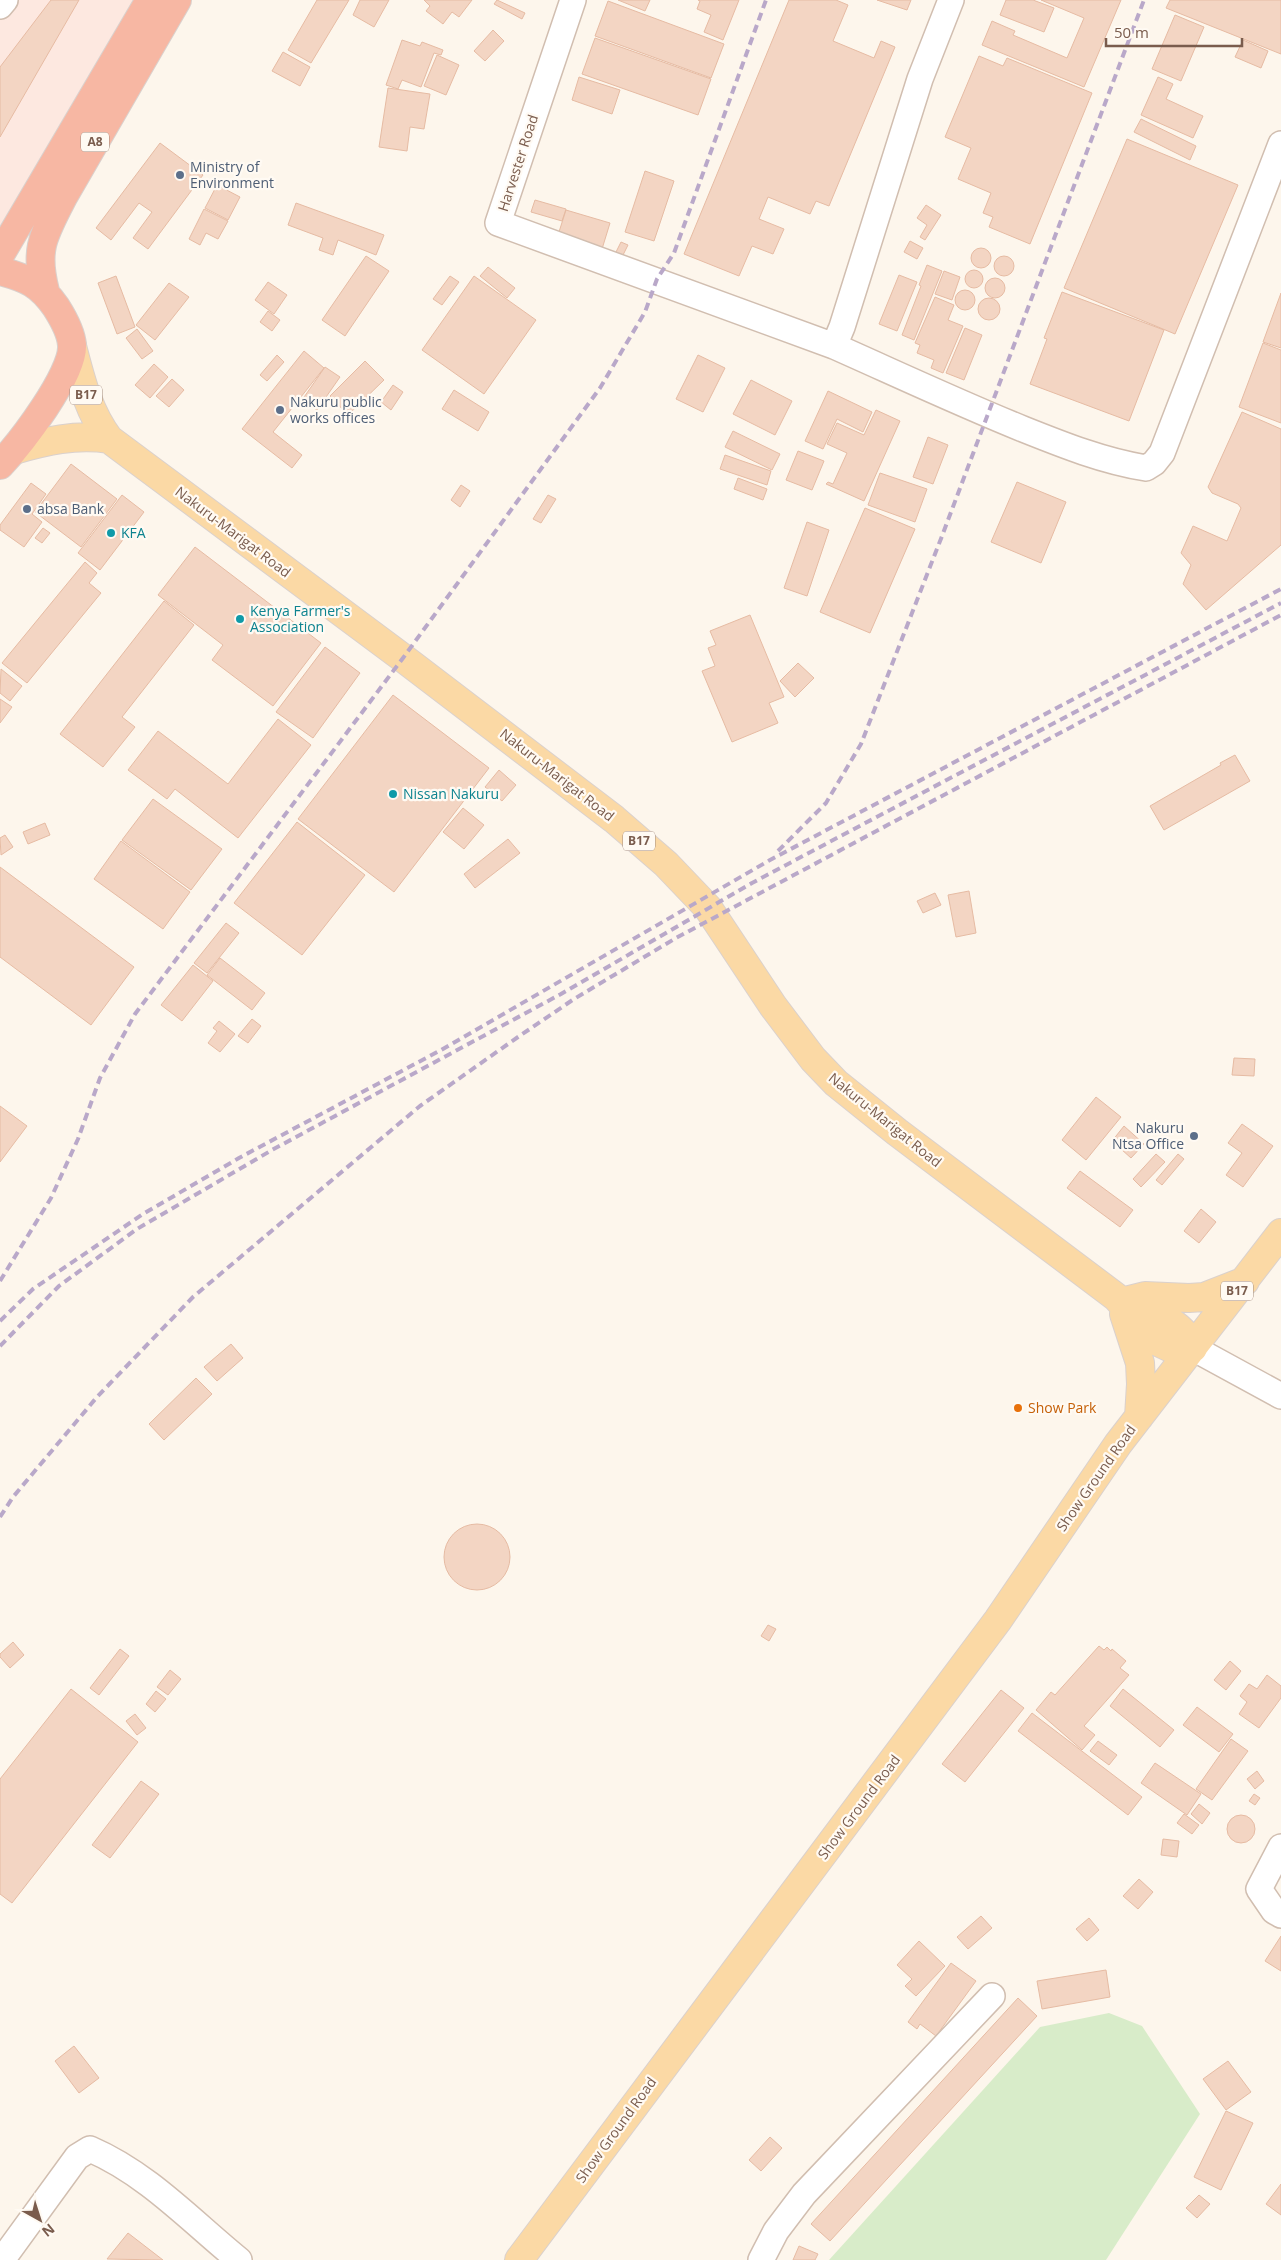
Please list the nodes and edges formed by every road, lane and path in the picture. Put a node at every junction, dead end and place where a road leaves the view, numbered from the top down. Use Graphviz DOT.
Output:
graph roads {
  1 [pos="5,0"];
  2 [pos="150,0"];
  3 [pos="176,0"];
  4 [pos="573,0"];
  5 [pos="951,0"];
  6 [pos="0,6"];
  7 [pos="1281,144"];
  8 [pos="0,255"];
  9 [pos="0,271"];
  10 [pos="45,291"];
  11 [pos="72,346"];
  12 [pos="834,346"];
  13 [pos="109,439"];
  14 [pos="7,457"];
  15 [pos="1281,1233"];
  16 [pos="1245,1281"];
  17 [pos="1121,1300"];
  18 [pos="1193,1348"];
  19 [pos="1281,1396"];
  20 [pos="1139,1417"];
  21 [pos="1281,1847"];
  22 [pos="1281,1915"];
  23 [pos="992,1996"];
  24 [pos="2,2260"];
  25 [pos="238,2260"];
  26 [pos="519,2260"];
  27 [pos="761,2260"];
  1 -- 6 [label="street"];
  2 -- 8 [label="highway, A8"];
  3 -- 10 [label="highway, A8"];
  4 -- 12 [label="street, Harvester Road"];
  5 -- 12 [label="street"];
  7 -- 12 [label="street"];
  9 -- 10 [label="highway, A8"];
  10 -- 11 [label="highway, A8"];
  11 -- 13 [label="main road, B17"];
  11 -- 14 [label="highway"];
  13 -- 14 [label="main road"];
  13 -- 17 [label="main road, Nakuru-Marigat Road / B17"];
  15 -- 16 [label="main road, B17"];
  16 -- 17 [label="main road"];
  16 -- 18 [label="main road, B17"];
  17 -- 18 [label="main road, Nakuru-Marigat Road / B17"];
  17 -- 20 [label="main road"];
  18 -- 19 [label="street"];
  18 -- 20 [label="main road, Show Ground Road"];
  20 -- 26 [label="main road, Show Ground Road"];
  21 -- 22 [label="street"];
  23 -- 27 [label="street"];
  24 -- 25 [label="street"];
}
